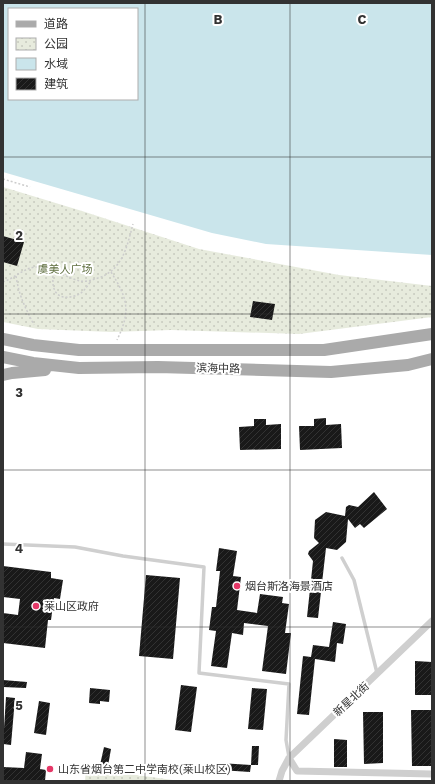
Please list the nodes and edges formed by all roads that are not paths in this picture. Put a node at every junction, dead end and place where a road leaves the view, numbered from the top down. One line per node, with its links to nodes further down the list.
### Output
1 (432, 334): 2 (main road, 滨海中路)
2 (3, 339)
3 (3, 357): 5 (main road, 滨海中路)
4 (432, 359): 5 (main road, 滨海中路)
5 (79, 368): 6 (main road)
6 (3, 375)
7 (3, 544): 11 (lane)
8 (342, 558): 10 (lane)
9 (432, 621): 10 (street, 新星北街)
10 (377, 674): 11 (street, 新星北街)
11 (289, 758): 12 (street); 13 (street, 新星北街)
12 (432, 774)
13 (279, 781)

